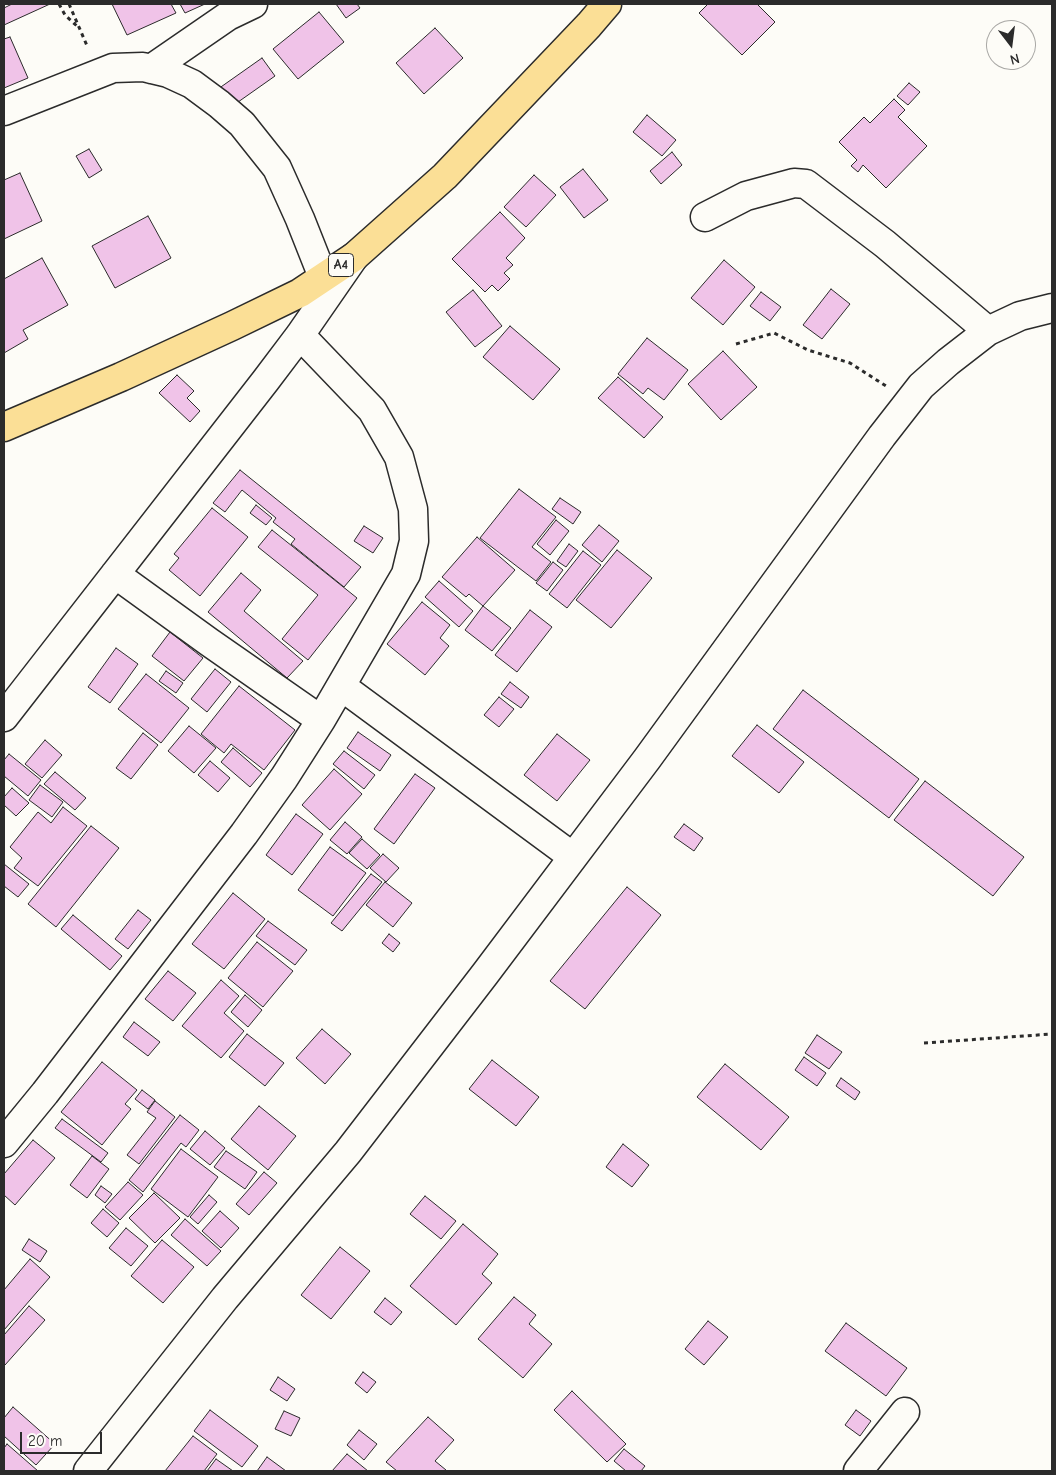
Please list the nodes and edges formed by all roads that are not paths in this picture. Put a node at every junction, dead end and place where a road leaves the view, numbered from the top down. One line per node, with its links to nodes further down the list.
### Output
1 (253, 4): 3 (street)
2 (607, 4): 6 (main road, A4)
3 (151, 69): 4 (street); 7 (street)
4 (4, 111)
5 (705, 217): 9 (street)
6 (354, 257): 7 (main road, A4); 10 (street)
7 (323, 277): 11 (main road, A4)
8 (1052, 308): 9 (street)
9 (988, 331): 16 (street)
10 (300, 335): 12 (street); 13 (street)
11 (4, 426)
12 (115, 574): 14 (street); 15 (street)
13 (341, 686): 15 (street); 16 (street)
14 (4, 718)
15 (321, 720): 17 (street)
16 (573, 857): 19 (street)
17 (4, 1143)
18 (905, 1412): 20 (street)
19 (88, 1471)
20 (858, 1471)

